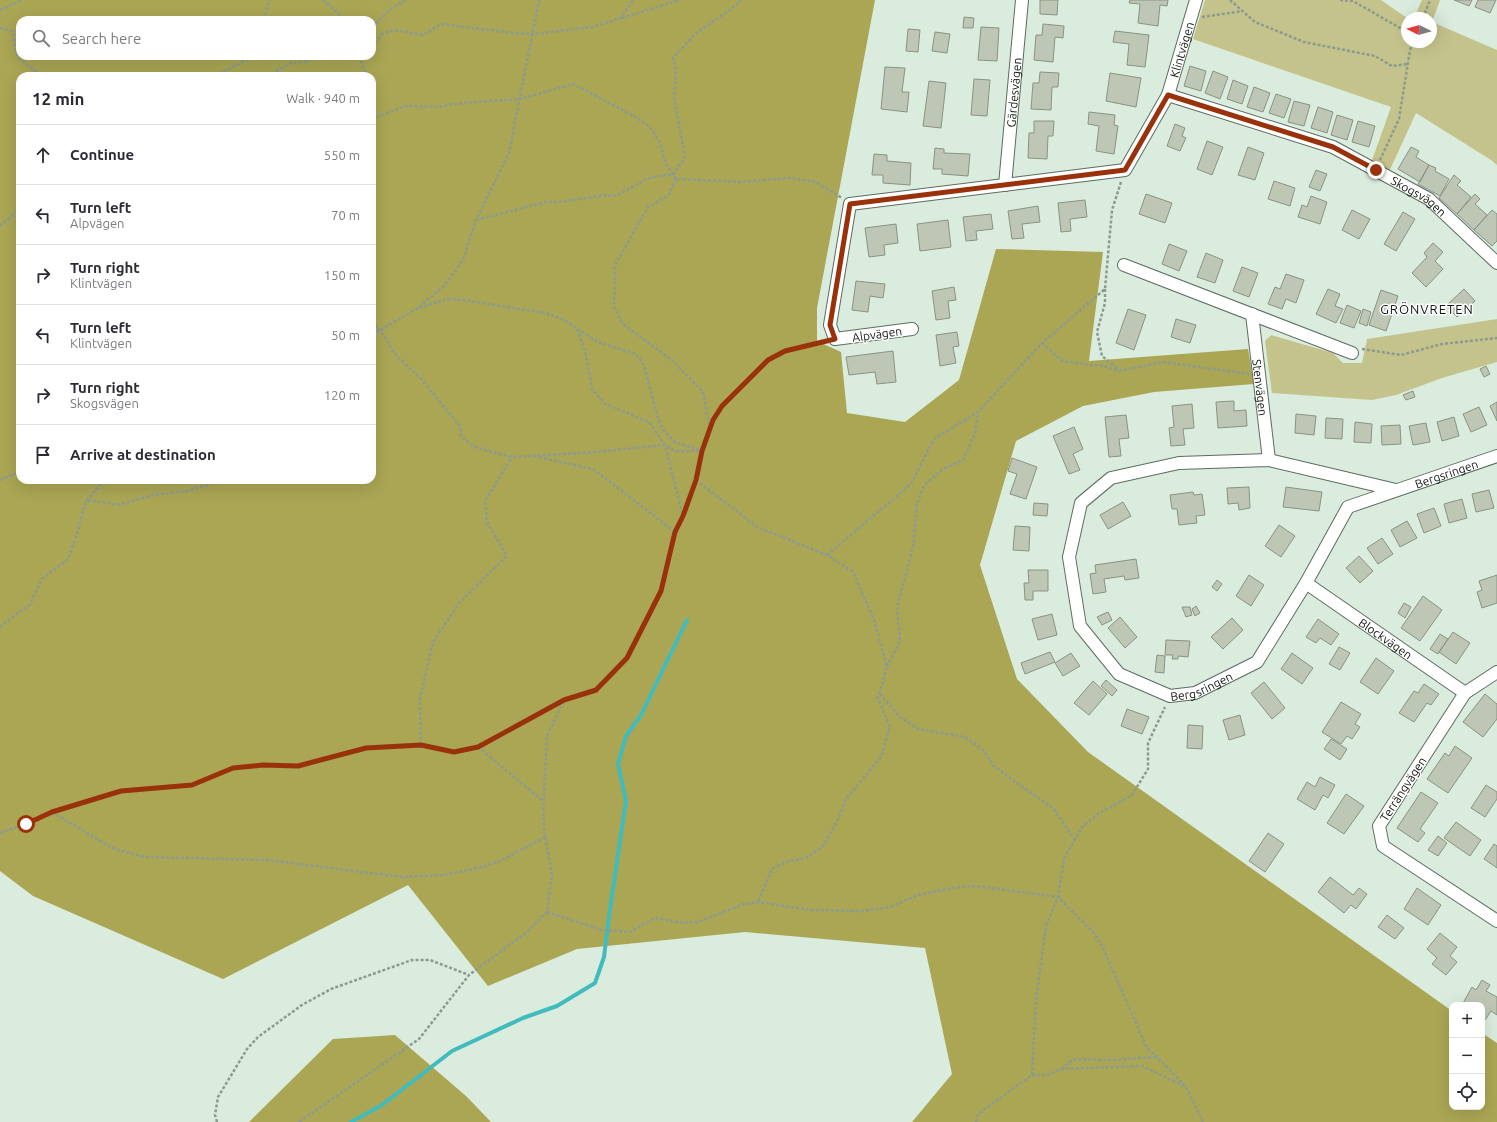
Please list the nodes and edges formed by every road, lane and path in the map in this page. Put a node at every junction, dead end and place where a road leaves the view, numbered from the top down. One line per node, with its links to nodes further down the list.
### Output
1 (22, 0): 14 (path)
2 (269, 0): 17 (path)
3 (323, 0): 18 (path)
4 (406, 0): 21 (path)
5 (539, 0): 24 (path)
6 (633, 0): 19 (path)
7 (680, 0): 19 (path)
8 (741, 0): 42 (path)
9 (1022, 0): 44 (street, Gärdesvägen)
10 (1196, 0): 20 (street, Klintvägen)
11 (1230, 0): 15 (path)
12 (1340, 0): 23 (path)
13 (1430, 0): 16 (path)
14 (0, 10)
15 (1243, 11): 20 (path); 32 (path)
16 (1425, 12)
17 (265, 16)
18 (341, 16)
19 (621, 18): 24 (path)
20 (1191, 18): 37 (street, Klintvägen)
21 (376, 23)
22 (0, 28): 27 (path)
23 (1401, 29)
24 (532, 34): 25 (path); 38 (path)
25 (376, 42)
26 (1411, 48): 32 (path)
27 (16, 49)
28 (21, 60): 33 (path)
29 (247, 60): 34 (path)
30 (309, 60): 35 (path)
31 (363, 60): 36 (path)
32 (1408, 64): 41 (path)
33 (37, 72)
34 (222, 72)
35 (274, 72)
36 (366, 72)
37 (1168, 95): 40 (street, Klintvägen); 41 (street, Skogsvägen)
38 (520, 99): 39 (path); 42 (path); 47 (path)
39 (376, 117)
40 (1125, 170): 44 (street); 51 (path)
41 (1376, 170): 49 (street, Skogsvägen)
42 (673, 175): 43 (path); 47 (path)
43 (676, 179): 45 (path); 66 (path)
44 (1005, 185): 45 (street)
45 (850, 204): 60 (street, Alpvägen)
46 (16, 212): 48 (path)
47 (476, 220): 52 (path)
48 (0, 226)
49 (1497, 263)
50 (1124, 266): 53 (street)
51 (1105, 289): 61 (path); 63 (path)
52 (418, 308): 55 (path); 57 (path)
53 (1252, 314): 62 (street); 64 (street, Stenvägen)
54 (376, 325): 57 (path)
55 (577, 329): 67 (path); 68 (path)
56 (912, 329): 60 (street, Alpvägen)
57 (381, 331): 58 (path); 69 (path)
58 (376, 333)
59 (1497, 338): 62 (path)
60 (835, 339): 66 (path)
61 (1042, 343): 63 (path); 65 (path)
62 (1352, 353)
63 (1120, 371): 64 (path)
64 (1259, 375): 72 (street, Stenvägen)
65 (978, 412): 82 (path); 85 (path)
66 (710, 430): 68 (path)
67 (665, 445): 68 (path); 70 (path); 80 (path)
68 (702, 451): 75 (path)
69 (512, 456): 70 (path); 91 (path)
70 (533, 456): 81 (path)
71 (1497, 456): 78 (street, Bergsringen)
72 (1269, 460): 78 (street, Bergsringen); 89 (street, Bergsringen)
73 (16, 474): 74 (path)
74 (0, 480)
75 (696, 480): 80 (path); 82 (path)
76 (102, 484): 79 (path)
77 (211, 484): 79 (path)
78 (1396, 490): 83 (street, Bergsringen)
79 (86, 501): 84 (path)
80 (683, 516): 81 (path)
81 (675, 532): 90 (path)
82 (827, 555): 85 (path)
83 (1306, 583): 87 (street, Blockvägen); 89 (street, Bergsringen)
84 (0, 627)
85 (887, 667): 88 (path)
86 (1497, 672): 87 (street, Terrängvägen)
87 (1465, 693): 101 (street, Terrängvägen)
88 (880, 694): 97 (path); 99 (path)
89 (1170, 696): 97 (path)
90 (564, 700): 92 (path); 93 (path)
91 (421, 745): 92 (path); 94 (path)
92 (478, 747): 93 (path)
93 (544, 802): 96 (path)
94 (52, 812): 95 (path); 96 (path)
95 (0, 833)
96 (545, 837): 100 (path)
97 (1075, 840): 98 (path)
98 (1058, 897): 99 (path); 103 (path); 105 (path)
99 (758, 902): 100 (path)
100 (546, 912): 102 (path)
101 (1497, 921)
102 (469, 975): 107 (path); 108 (path)
103 (1158, 1057): 104 (path); 106 (path)
104 (1061, 1069): 105 (path); 106 (path)
105 (1032, 1076): 109 (path)
106 (1186, 1087): 110 (path)
107 (217, 1122)
108 (299, 1122)
109 (976, 1122)
110 (1203, 1122)

